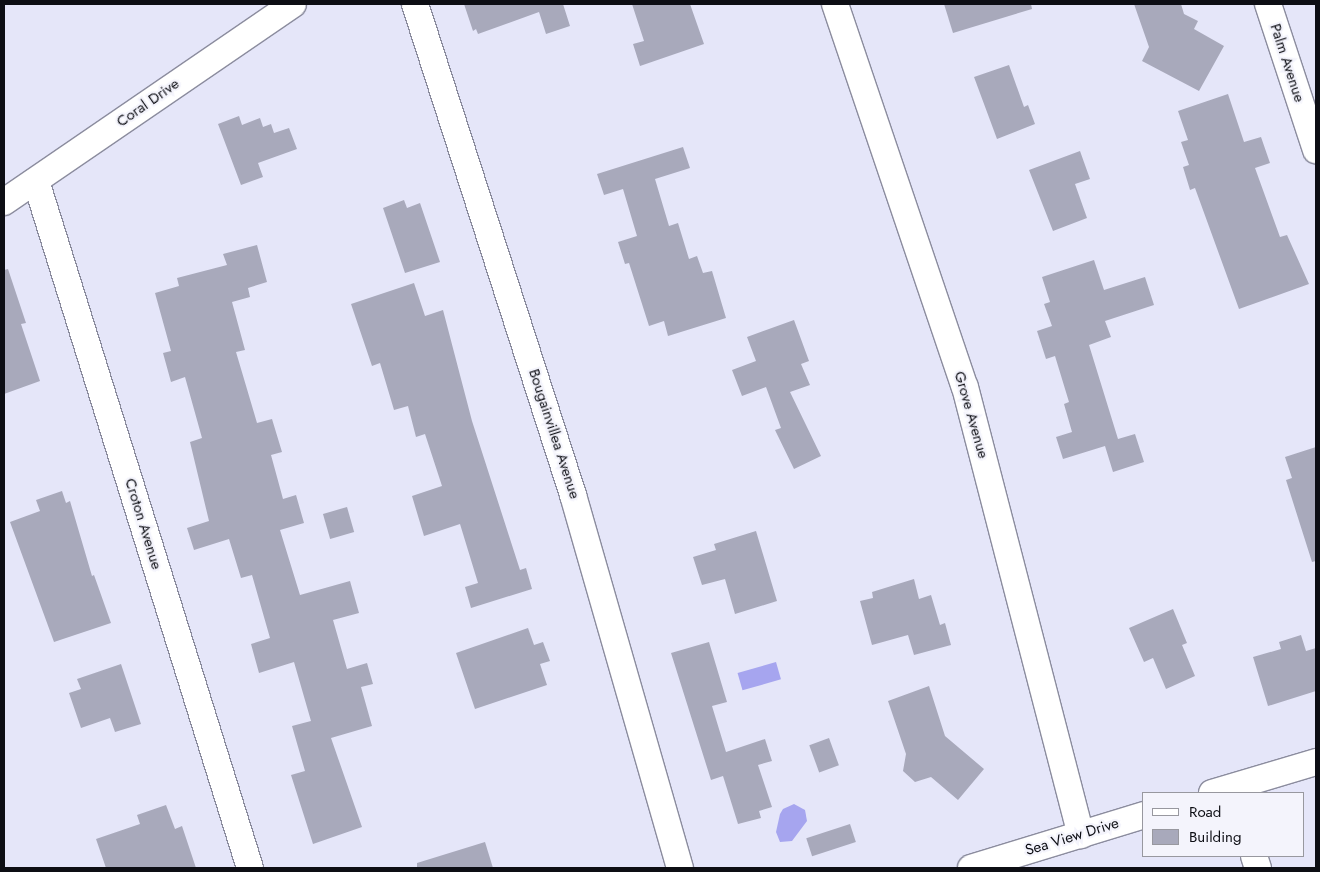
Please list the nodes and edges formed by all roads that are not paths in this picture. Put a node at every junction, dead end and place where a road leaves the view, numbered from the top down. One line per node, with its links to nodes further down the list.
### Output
1 (293, 4): 6 (street, Coral Drive)
2 (415, 4): 13 (street, Bougainvillea Avenue)
3 (835, 4): 11 (street, Grove Avenue)
4 (1268, 4): 5 (street, Palm Avenue)
5 (1316, 150)
6 (36, 181): 7 (street, Coral Drive); 12 (street, Croton Avenue)
7 (4, 202)
8 (1316, 762): 9 (street)
9 (1225, 791)
10 (1142, 816): 11 (street, Sea View Drive)
11 (1081, 835): 14 (street, Sea View Drive)
12 (250, 868)
13 (680, 868)
14 (971, 868)

